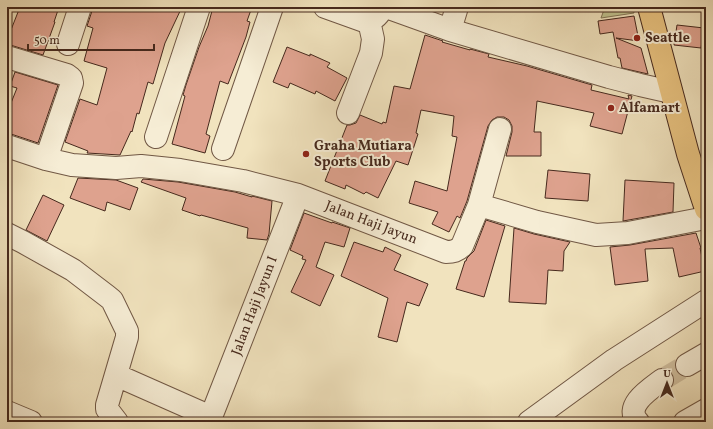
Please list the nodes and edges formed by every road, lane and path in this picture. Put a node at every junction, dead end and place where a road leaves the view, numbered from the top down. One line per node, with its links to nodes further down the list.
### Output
1 (80, 7): 10 (street)
2 (199, 7): 15 (street)
3 (272, 7): 17 (street)
4 (324, 7): 8 (street)
5 (386, 7): 9 (street)
6 (457, 7): 9 (street)
7 (649, 7): 12 (main road)
8 (376, 14): 13 (street)
9 (450, 30): 12 (street)
10 (68, 44)
11 (7, 56): 18 (street)
12 (671, 92): 21 (main road)
13 (348, 113)
14 (500, 129): 20 (street, Jalan Haji Jayun)
15 (156, 137)
16 (7, 146): 18 (street, Jalan Haji Jayun)
17 (223, 149)
18 (46, 159): 19 (street, Jalan Haji Jayun)
19 (298, 194): 20 (street, Jalan Haji Jayun); 31 (street, Jalan Haji Jayun I)
20 (478, 205): 22 (street)
21 (706, 209)
22 (706, 218)
23 (7, 234): 27 (street)
24 (706, 301): 34 (street)
25 (706, 354): 26 (street)
26 (687, 365)
27 (116, 375): 31 (street); 33 (street)
28 (662, 380): 35 (street)
29 (706, 410): 36 (street)
30 (7, 412): 32 (street)
31 (210, 420)
32 (31, 422)
33 (117, 422)
34 (529, 422)
35 (638, 422)
36 (685, 422)

